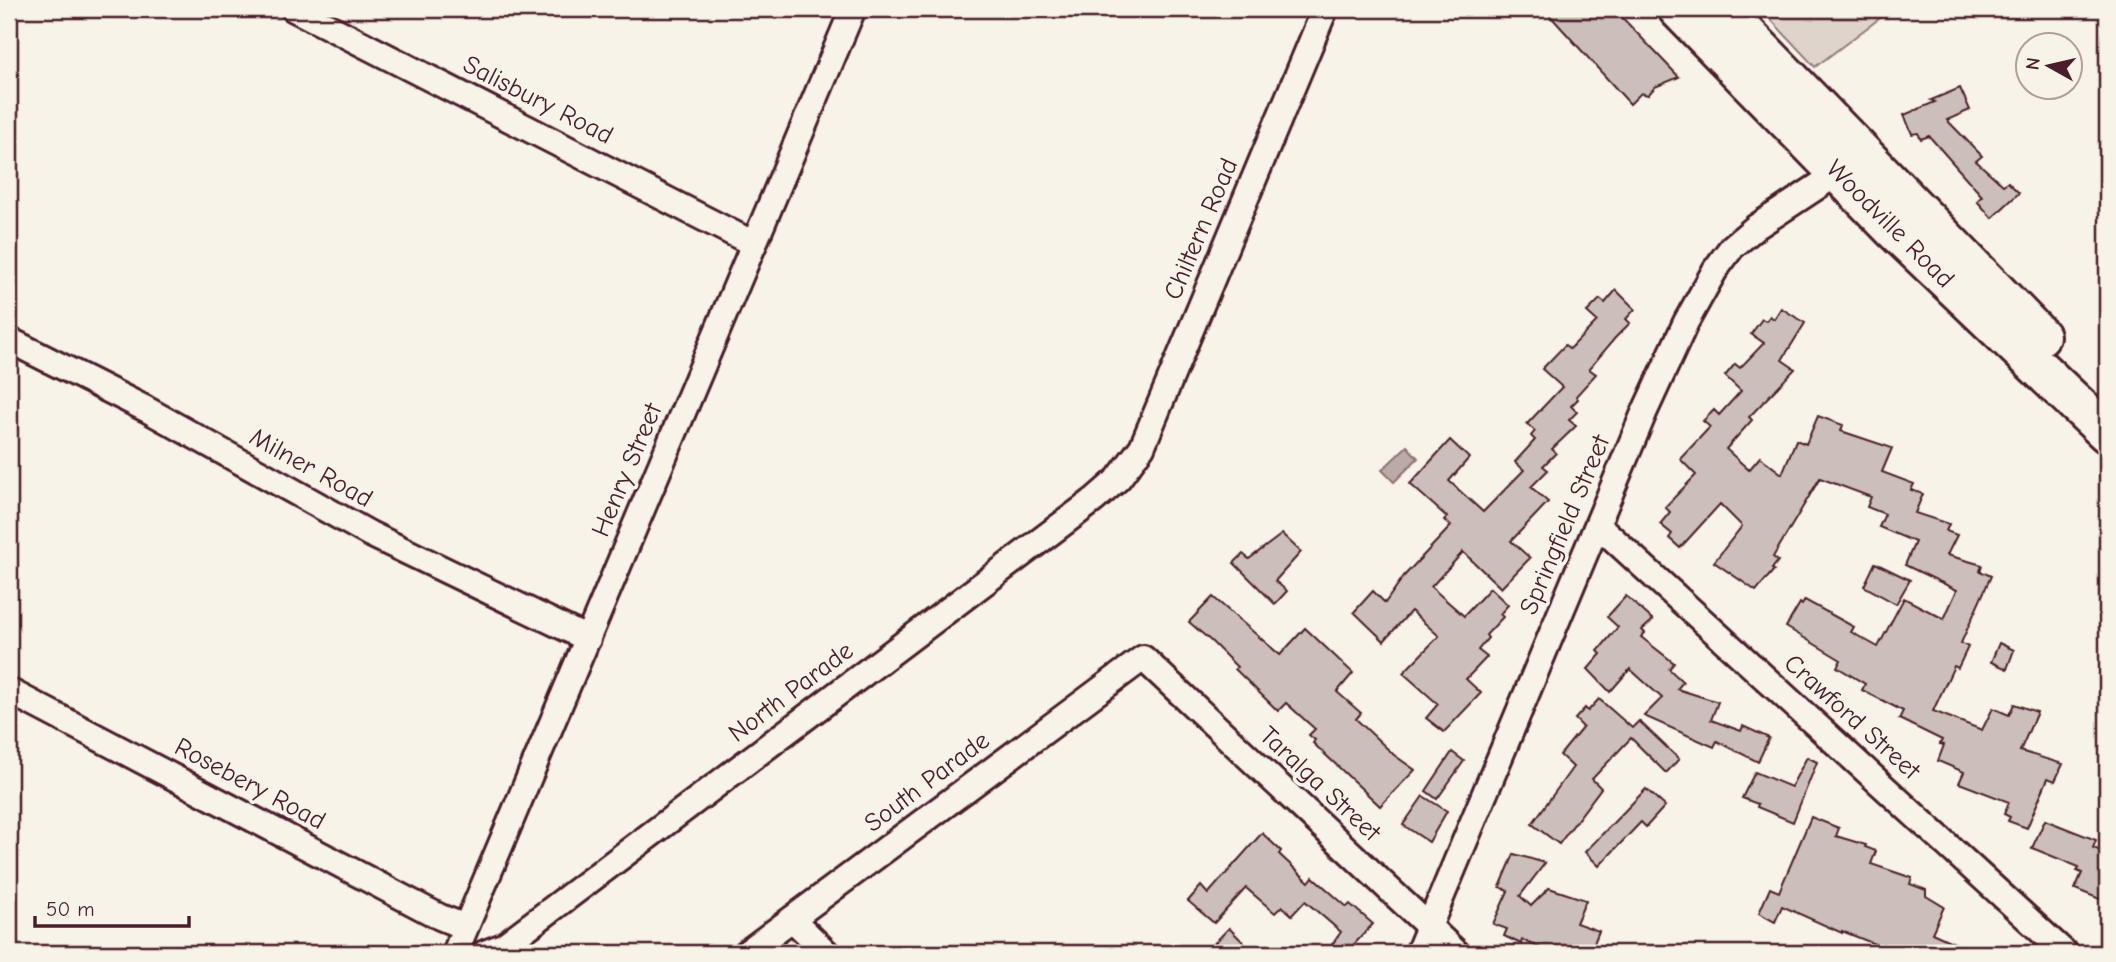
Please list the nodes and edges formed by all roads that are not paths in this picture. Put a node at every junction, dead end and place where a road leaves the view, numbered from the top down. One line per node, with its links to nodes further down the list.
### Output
1 (294, 9): 8 (street, Salisbury Road)
2 (853, 9): 8 (street, Henry Street)
3 (1325, 9): 12 (street, Chiltern Road)
4 (1678, 9): 6 (main road, Woodville Road)
5 (1722, 9): 6 (main road, Woodville Road)
6 (1757, 69): 7 (main road, Woodville Road)
7 (1830, 150): 10 (main road, Woodville Road); 11 (main road, Woodville Road); 13 (street, Springfield Street)
8 (754, 244): 14 (street, Henry Street)
9 (9, 340): 14 (street, Milner Road)
10 (2107, 397)
11 (2107, 433)
12 (1126, 469): 19 (street, North Parade)
13 (1598, 525): 18 (street, Springfield Street); 24 (street, Crawford Street)
14 (588, 639): 19 (street, Henry Street)
15 (1143, 658): 17 (street, South Parade); 18 (street, Taralga Street)
16 (9, 691): 19 (street, Rosebery Road)
17 (793, 920): 20 (street, South Parade); 21 (street)
18 (1430, 928): 22 (street, Springfield Street); 23 (street, Taralga Street)
19 (469, 947)
20 (746, 953)
21 (827, 953)
22 (1418, 953)
23 (1457, 953)
24 (2065, 953)

